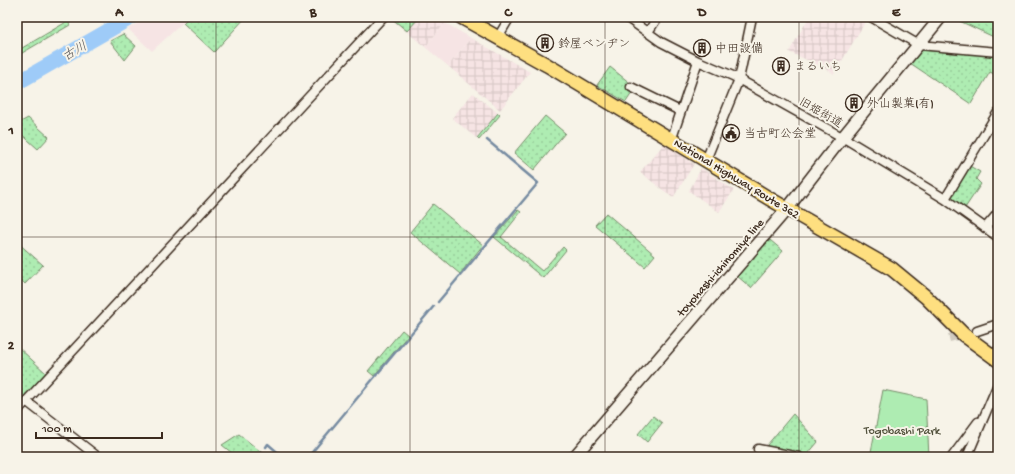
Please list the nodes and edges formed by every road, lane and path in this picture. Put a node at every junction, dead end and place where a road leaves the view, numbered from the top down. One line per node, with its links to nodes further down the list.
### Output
1 (383, 17): 30 (street)
2 (461, 17): 10 (highway, National Highway Route 362)
3 (626, 17): 9 (street, 旧姫街道)
4 (658, 17): 9 (street)
5 (752, 17): 14 (street)
6 (872, 17): 11 (street)
7 (941, 17): 11 (main road, toyohashi-ichinomiya line)
8 (506, 19): 10 (street)
9 (648, 32): 13 (street, 旧姫街道)
10 (498, 37): 18 (highway, National Highway Route 362)
11 (919, 45): 12 (street); 19 (main road, toyohashi-ichinomiya line)
12 (998, 52)
13 (698, 61): 14 (street, 旧姫街道); 16 (street)
14 (738, 79): 19 (street, 旧姫街道); 20 (street)
15 (631, 86): 16 (street)
16 (680, 112): 18 (street)
17 (998, 112): 21 (street)
18 (672, 138): 20 (highway, National Highway Route 362)
19 (842, 138): 21 (street, 旧姫街道); 22 (main road, toyohashi-ichinomiya line)
20 (706, 160): 22 (highway, National Highway Route 362)
21 (945, 199): 24 (street, 旧姫街道)
22 (788, 209): 28 (highway, National Highway Route 362); 35 (main road, toyohashi-ichinomiya line)
23 (998, 213): 24 (street)
24 (986, 228): 25 (street, 旧姫街道)
25 (998, 237)
26 (998, 324): 27 (street)
27 (976, 331)
28 (998, 360)
29 (998, 384): 31 (street)
30 (26, 401): 32 (street); 34 (street)
31 (986, 410): 37 (street); 38 (street)
32 (17, 411)
33 (758, 448): 36 (street)
34 (98, 457)
35 (574, 457)
36 (799, 457)
37 (952, 457)
38 (967, 457)

